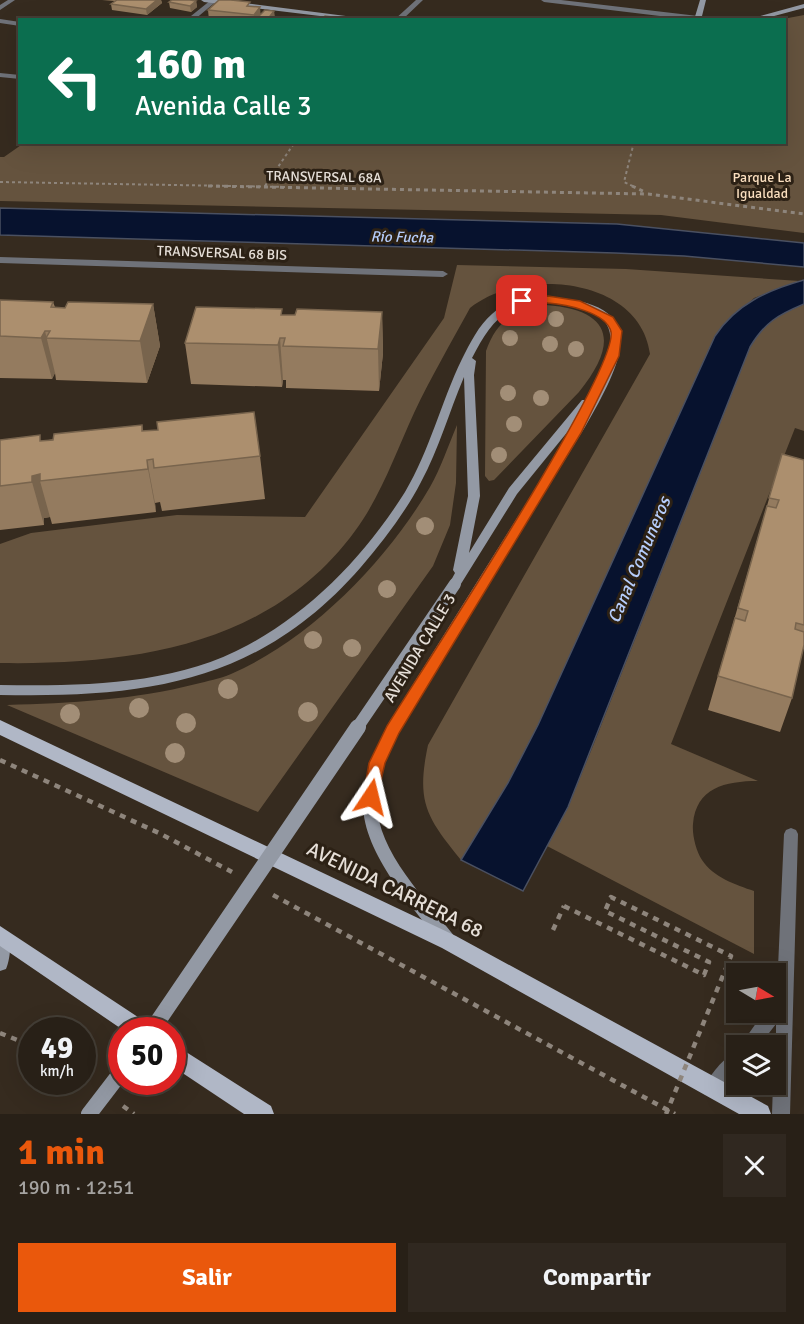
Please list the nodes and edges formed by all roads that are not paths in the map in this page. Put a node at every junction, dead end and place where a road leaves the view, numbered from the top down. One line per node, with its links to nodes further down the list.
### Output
1 (12, 0): 8 (street)
2 (204, 0): 6 (main road)
3 (420, 0): 11 (street)
4 (544, 0): 12 (street)
5 (703, 0): 13 (main road)
6 (214, 1): 9 (street); 10 (main road)
7 (804, 6): 14 (main road)
8 (0, 8)
9 (192, 18)
10 (357, 18)
11 (399, 18)
12 (689, 18)
13 (697, 18)
14 (757, 18)
15 (0, 21): 16 (street)
16 (18, 24)
17 (0, 75): 18 (street)
18 (18, 77)
19 (0, 260): 20 (street, TRANSVERSAL 68 BIS)
20 (443, 274)
21 (474, 348): 22 (main road, AVENIDA CALLE 3); 23 (main road, AVENIDA CALLE 3); 24 (main road, AVENIDA CALLE 3)
22 (603, 379): 23 (main road, AVENIDA CALLE 3); 28 (main road, AVENIDA CALLE 3)
23 (455, 584): 32 (main road, AVENIDA CALLE 3, bridge)
24 (0, 690)
25 (0, 727): 28 (main road, AVENIDA CARRERA 68)
26 (791, 834): 29 (street)
27 (1, 936): 30 (main road); 31 (main road)
28 (449, 942): 38 (main road, AVENIDA CARRERA 68)
29 (782, 963)
30 (0, 964)
31 (121, 1017)
32 (161, 1017)
33 (767, 1023): 35 (street)
34 (779, 1023): 43 (street)
35 (757, 1035)
36 (186, 1062): 41 (main road)
37 (726, 1072): 38 (street)
38 (713, 1088): 42 (main road, AVENIDA CARRERA 68)
39 (108, 1089): 40 (main road, bridge)
40 (89, 1114)
41 (263, 1114)
42 (760, 1114)
43 (781, 1114)

